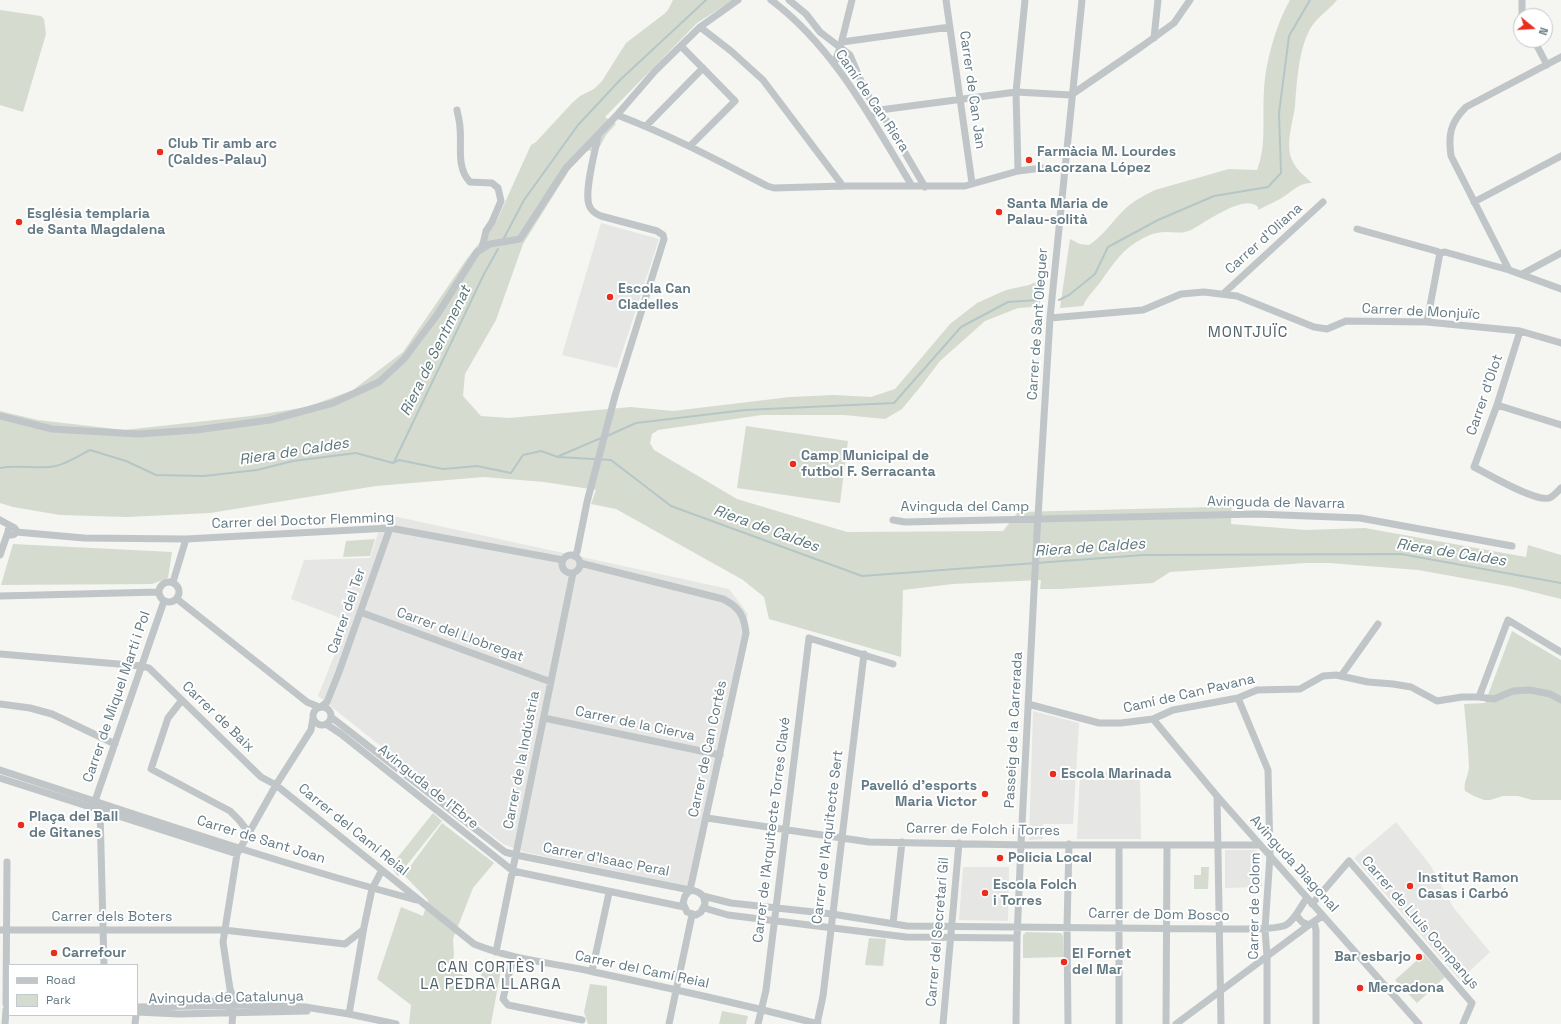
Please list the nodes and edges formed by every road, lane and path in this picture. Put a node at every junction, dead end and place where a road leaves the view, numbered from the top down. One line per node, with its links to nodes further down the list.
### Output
1 (738, 0): 10 (street)
2 (771, 0): 17 (street, Camí de Can Riera)
3 (789, 0): 13 (street, Camí de Can Riera)
4 (852, 0): 13 (street)
5 (946, 0): 11 (street, Carrer de Can Jan)
6 (1025, 0): 20 (street)
7 (1082, 0): 21 (street, Carrer de Sant Oleguer)
8 (1158, 0): 12 (street)
9 (1190, 0): 12 (street)
10 (700, 27): 14 (street); 34 (street)
11 (950, 27): 13 (street); 22 (street, Carrer de Can Jan)
12 (1154, 38): 21 (street)
13 (841, 45): 17 (street); 24 (street, Camí de Can Riera)
14 (681, 46): 19 (street); 25 (street)
15 (1538, 48): 18 (street)
16 (1561, 57): 18 (street)
17 (834, 64): 26 (street, Camí de Can Riera)
18 (1547, 65): 38 (street)
19 (703, 68): 27 (street); 29 (street)
20 (1016, 92): 21 (street); 22 (street); 32 (street)
21 (1072, 95): 31 (street, Carrer de Sant Oleguer)
22 (960, 100): 24 (street); 33 (street, Carrer de Can Jan)
23 (457, 110): 40 (street)
24 (880, 110): 26 (street); 36 (street, Camí de Can Riera)
25 (617, 115): 27 (street); 28 (street)
26 (870, 117): 35 (street, Camí de Can Riera)
27 (646, 126): 29 (street)
28 (598, 135): 40 (street); 64 (street)
29 (690, 146): 34 (street)
30 (1561, 156): 38 (street)
31 (1064, 170): 32 (street); 47 (street, Carrer de Sant Oleguer)
32 (1018, 171): 33 (street)
33 (972, 183): 36 (street)
34 (843, 186): 35 (street)
35 (912, 186): 36 (street)
36 (925, 187)
37 (1323, 202): 46 (street, Carrer d'Oliana)
38 (1474, 202): 43 (street)
39 (1357, 229): 41 (street)
40 (482, 248): 52 (street)
41 (1440, 253): 43 (street); 48 (street)
42 (1561, 253): 44 (street)
43 (1510, 270): 44 (street)
44 (1522, 274): 45 (street)
45 (1561, 289)
46 (1223, 294): 47 (street, Carrer de Monjuïc); 48 (street, Carrer de Monjuïc)
47 (1050, 318): 55 (street, Carrer de Sant Oleguer)
48 (1427, 322): 49 (street, Carrer de Monjuïc)
49 (1520, 331): 50 (street, Carrer de Monjuïc); 51 (street, Carrer d'Olot)
50 (1561, 343)
51 (1496, 405): 53 (street); 54 (street, Carrer d'Olot)
52 (0, 416)
53 (1561, 425)
54 (1561, 488)
55 (1038, 519): 57 (street, Avinguda del Camp); 60 (street, Carrer de Sant Oleguer); 62 (street, Avinguda de Navarra)
56 (0, 520): 59 (street)
57 (893, 520)
58 (390, 528): 61 (street, Carrer del Doctor Flemming); 65 (street, Carrer del Doctor Flemming); 73 (street, Carrer del Ter)
59 (12, 530): 61 (street, Carrer del Doctor Flemming); 63 (street)
60 (1037, 533): 88 (street, Passeig de la Carrerada)
61 (186, 539): 68 (street)
62 (1512, 546)
63 (0, 555)
64 (574, 556): 65 (street); 66 (street)
65 (563, 560): 67 (street)
66 (580, 563): 67 (street); 97 (street, Carrer de Can Cortés)
67 (573, 573): 81 (street, Carrer de la Indústria)
68 (173, 582): 69 (street); 71 (street)
69 (159, 592): 70 (street); 72 (street)
70 (0, 596)
71 (177, 599): 72 (street); 86 (street, Avinguda de l'Ebre)
72 (164, 601): 79 (street, Carrer de Miquel Martí i Pol)
73 (360, 612): 81 (street, Carrer del Llobregat); 89 (street, Carrer del Ter)
74 (1378, 624): 80 (street)
75 (1561, 652): 82 (street)
76 (0, 654): 79 (street)
77 (864, 654): 78 (street); 105 (street, Carrer de l'Arquitecte Torres Clavé); 107 (street, Carrer de l'Arquitecte Sert)
78 (892, 664)
79 (142, 666): 84 (street, Carrer de Baix); 96 (street, Carrer de Miquel Martí i Pol)
80 (1341, 676): 82 (street, Camí de Can Pavana); 83 (street, Camí de Can Pavana)
81 (551, 682): 92 (street, Carrer de la Indústria)
82 (1479, 697): 85 (street, Camí de Can Pavana)
83 (1238, 698): 93 (street, Camí de Can Pavana); 118 (street, Carrer de Colom)
84 (182, 700): 100 (street, Carrer de Baix); 106 (street)
85 (1561, 700)
86 (307, 702): 89 (street, Avinguda de l'Ebre); 90 (street, Avinguda de l'Ebre)
87 (0, 704): 96 (street)
88 (1028, 704): 93 (street, Camí de Can Pavana); 110 (street, Passeig de la Carrerada)
89 (324, 706): 90 (street); 91 (street)
90 (313, 715): 94 (street, Avinguda de l'Ebre); 95 (street)
91 (331, 716): 94 (street); 117 (street, Avinguda de l'Ebre)
92 (544, 718): 97 (street, Carrer de la Cierva); 117 (street, Carrer de la Indústria)
93 (1153, 719): 101 (street, Avinguda Diagonal)
94 (323, 724): 95 (street); 121 (street, Avinguda de l'Ebre)
95 (312, 730): 100 (street)
96 (115, 744): 102 (street, Carrer de Miquel Martí i Pol)
97 (720, 755): 104 (street, Carrer de Can Cortés)
98 (0, 770): 102 (street, Carrer de Sant Joan)
99 (0, 778): 103 (street, Carrer de Sant Joan)
100 (276, 785): 106 (street); 120 (street, Carrer del Camí Reial)
101 (1217, 796): 114 (street, Avinguda Diagonal); 115 (street)
102 (95, 801): 103 (street); 116 (street, Carrer de Sant Joan)
103 (100, 810): 116 (street, Carrer de Sant Joan); 147 (street)
104 (707, 818): 105 (street, Carrer de Folch i Torres); 123 (street, Carrer de Can Cortés)
105 (785, 829): 107 (street, Carrer de Folch i Torres); 130 (street, Carrer de l'Arquitecte Torres Clavé)
106 (249, 833): 116 (street)
107 (841, 837): 108 (street, Carrer de Folch i Torres); 131 (street, Carrer de l'Arquitecte Sert)
108 (902, 842): 109 (street, Carrer de Folch i Torres); 137 (street)
109 (959, 843): 110 (street, Carrer de Folch i Torres); 138 (street, Carrer del Secretari Gil)
110 (1021, 844): 111 (street, Carrer de Folch i Torres); 139 (street, Passeig de la Carrerada)
111 (1069, 844): 112 (street, Carrer de Folch i Torres); 141 (street)
112 (1119, 845): 113 (street, Carrer de Folch i Torres); 142 (street)
113 (1167, 845): 115 (street, Carrer de Folch i Torres); 143 (street)
114 (1260, 845): 115 (street, Carrer de Folch i Torres); 118 (street, Avinguda Diagonal)
115 (1219, 846): 144 (street)
116 (238, 851): 122 (street, Carrer de Sant Joan); 148 (street)
117 (516, 855): 121 (street, Carrer de la Indústria); 123 (street, Carrer d'Isaac Peral)
118 (1270, 855): 126 (street, Avinguda Diagonal); 145 (street, Carrer de Colom)
119 (7, 862): 146 (street)
120 (382, 870): 122 (street); 127 (street, Carrer del Camí Reial)
121 (513, 871): 124 (street); 152 (street, Carrer de la Indústria)
122 (372, 888): 127 (street, Carrer de Sant Joan); 149 (street)
123 (690, 890): 125 (street); 128 (street)
124 (609, 892): 128 (street); 156 (street)
125 (703, 896): 129 (street); 130 (street, Carrer de Dom Bosco)
126 (1310, 901): 133 (street); 134 (street, Avinguda Diagonal); 187 (street, Carrer de Lluís Companys)
127 (421, 902): 152 (street, Carrer del Camí Reial)
128 (684, 907): 132 (street)
129 (704, 908): 132 (street); 135 (street)
130 (776, 908): 131 (street, Carrer de Dom Bosco); 135 (street, Carrer de l'Arquitecte Torres Clavé)
131 (832, 914): 137 (street, Carrer de Dom Bosco); 140 (street, Carrer de l'Arquitecte Sert)
132 (692, 915): 157 (street)
133 (1296, 915): 136 (street); 145 (street, Carrer de Dom Bosco)
134 (1322, 916): 136 (street); 186 (street, Avinguda Diagonal)
135 (774, 920): 140 (street); 167 (street, Carrer de l'Arquitecte Torres Clavé)
136 (1312, 923): 153 (street); 185 (street)
137 (893, 924): 138 (street, Carrer de Dom Bosco)
138 (952, 925): 139 (street, Carrer de Dom Bosco); 150 (street, Carrer del Secretari Gil)
139 (1018, 926): 141 (street, Carrer de Dom Bosco); 151 (street, Passeig de la Carrerada)
140 (830, 927): 150 (street); 176 (street, Carrer de l'Arquitecte Sert)
141 (1067, 927): 142 (street, Carrer de Dom Bosco); 179 (street)
142 (1119, 927): 143 (street, Carrer de Dom Bosco); 180 (street)
143 (1166, 928): 144 (street, Carrer de Dom Bosco); 181 (street)
144 (1219, 929): 145 (street, Carrer de Dom Bosco); 158 (street)
145 (1265, 929): 153 (street, Carrer de Colom)
146 (4, 930): 147 (street, Carrer dels Boters); 162 (street)
147 (104, 930): 148 (street, Carrer dels Boters); 155 (street)
148 (224, 930): 149 (street, Carrer dels Boters); 159 (street)
149 (363, 930): 169 (street)
150 (951, 937): 151 (street); 177 (street, Carrer del Secretari Gil)
151 (1017, 938): 178 (street, Passeig de la Carrerada)
152 (496, 952): 154 (street, Carrer del Camí Reial)
153 (1267, 956): 158 (street); 184 (street, Carrer de Colom)
154 (513, 957): 156 (street, Carrer del Camí Reial); 170 (street)
155 (104, 964)
156 (592, 971): 157 (street, Carrer del Camí Reial)
157 (676, 990): 167 (street, Carrer del Camí Reial); 174 (street)
158 (1220, 991): 182 (street); 183 (street)
159 (229, 992): 160 (street); 161 (street); 165 (street)
160 (244, 1005): 165 (street, Avinguda de Catalunya); 166 (street, Avinguda de Catalunya)
161 (202, 1006): 164 (street, Avinguda de Catalunya); 165 (street, Avinguda de Catalunya)
162 (5, 1007): 171 (street)
163 (138, 1007): 164 (street, Avinguda de Catalunya)
164 (176, 1007): 165 (street)
165 (232, 1009): 166 (street, Avinguda de Catalunya); 168 (street, Avinguda de Catalunya); 172 (street)
166 (314, 1009): 169 (street, Avinguda de Catalunya)
167 (762, 1010): 175 (street, Carrer de l'Arquitecte Torres Clavé); 176 (street, Carrer del Camí Reial)
168 (138, 1012)
169 (349, 1014): 173 (street, Avinguda de Catalunya)
170 (582, 1020)
171 (5, 1024)
172 (232, 1024)
173 (396, 1024)
174 (669, 1024)
175 (758, 1024)
176 (818, 1024)
177 (943, 1024)
178 (1016, 1024)
179 (1068, 1024)
180 (1118, 1024)
181 (1166, 1024)
182 (1176, 1024)
183 (1221, 1024)
184 (1267, 1024)
185 (1316, 1024)
186 (1419, 1024)
187 (1463, 1024)

